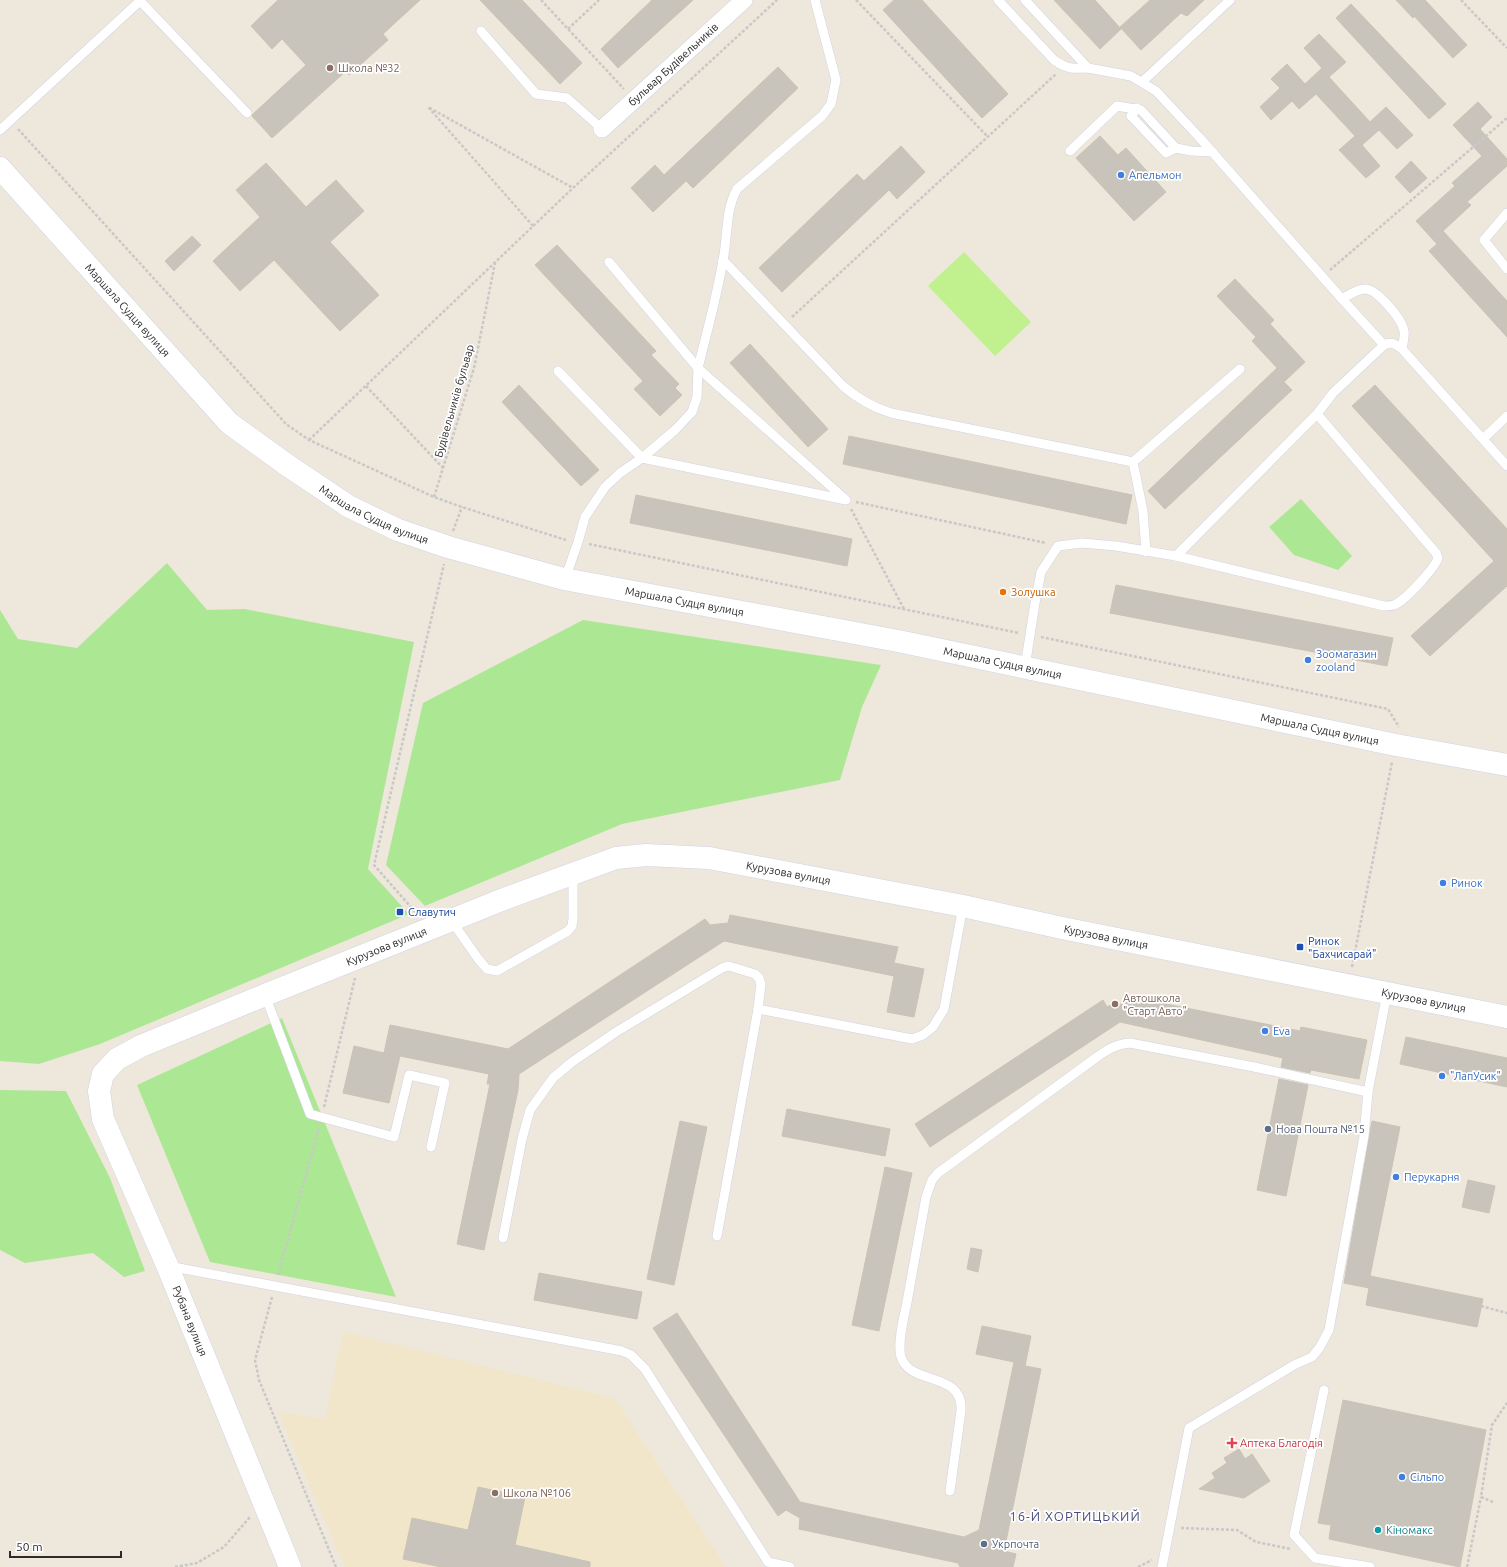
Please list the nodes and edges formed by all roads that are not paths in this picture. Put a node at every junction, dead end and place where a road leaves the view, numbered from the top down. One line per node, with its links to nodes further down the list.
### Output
1 (744, 0): 11 (street, бульвар Будівельників)
2 (815, 0): 17 (lane)
3 (998, 0): 8 (lane)
4 (1025, 0): 8 (lane)
5 (1230, 0): 9 (lane)
6 (140, 1): 10 (lane); 12 (lane)
7 (481, 31): 11 (lane)
8 (1088, 68): 9 (lane)
9 (1142, 82): 14 (lane)
10 (247, 113)
11 (602, 129)
12 (0, 130)
13 (1070, 151): 14 (lane)
14 (1213, 152): 20 (lane)
15 (0, 168): 34 (street, Маршала Судця вулиця)
16 (1507, 214): 19 (lane)
17 (723, 260): 23 (lane); 30 (lane)
18 (609, 262): 23 (lane)
19 (1507, 269)
20 (1342, 299): 21 (lane); 22 (lane)
21 (1384, 345): 22 (lane); 26 (lane)
22 (1402, 349): 28 (lane)
23 (698, 368): 29 (lane); 29 (lane)
24 (1240, 369): 30 (lane)
25 (558, 371): 29 (lane)
26 (1317, 414): 33 (lane); 33 (lane)
27 (1507, 416): 28 (lane)
28 (1483, 439): 31 (lane)
29 (642, 458): 34 (lane)
30 (1133, 462): 32 (lane)
31 (1507, 466)
32 (1146, 552): 33 (lane); 35 (lane)
33 (1176, 556)
34 (564, 579): 35 (street, Маршала Судця вулиця)
35 (1025, 668): 36 (street, Маршала Судця вулиця)
36 (1507, 765)
37 (573, 873): 38 (street, Курузова вулиця); 39 (street, Курузова вулиця); 39 (lane)
38 (963, 906): 40 (street, Курузова вулиця); 42 (lane)
39 (451, 920): 41 (street, Курузова вулиця)
40 (1387, 993): 43 (street, Курузова вулиця); 45 (lane)
41 (264, 995): 44 (street, Курузова вулиця); 46 (lane)
42 (758, 1009): 47 (lane); 48 (lane)
43 (1507, 1017)
44 (103, 1074): 49 (street, Рубана вулиця)
45 (1368, 1092): 51 (lane); 55 (lane)
46 (432, 1147)
47 (717, 1236)
48 (503, 1238)
49 (167, 1265): 52 (lane); 53 (street, Рубана вулиця)
50 (1324, 1390): 56 (lane)
51 (950, 1491)
52 (767, 1564): 54 (lane)
53 (290, 1567)
54 (790, 1567)
55 (1162, 1567)
56 (1370, 1567)

